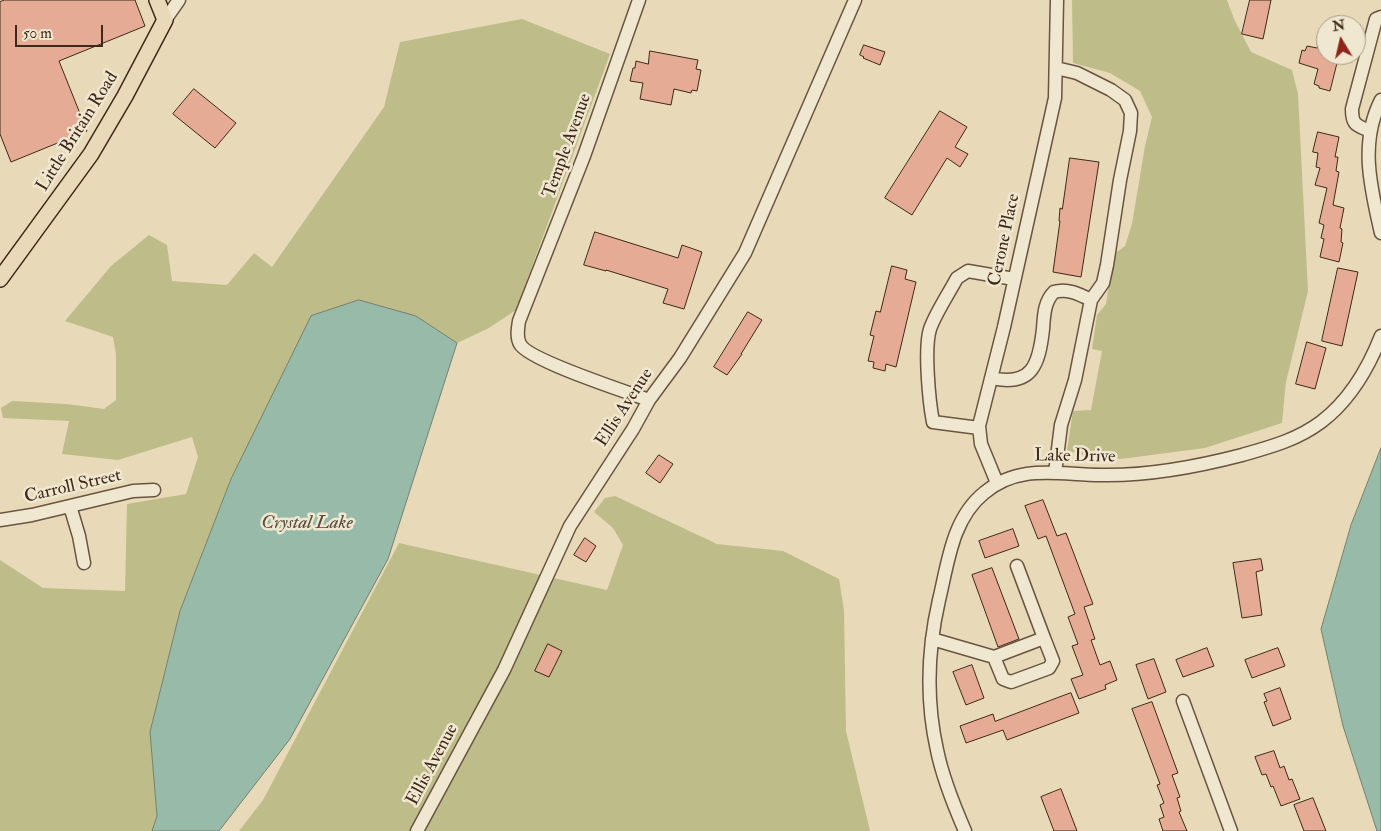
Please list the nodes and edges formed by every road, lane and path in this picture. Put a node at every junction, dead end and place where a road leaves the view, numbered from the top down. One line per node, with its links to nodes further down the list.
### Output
1 (157, 0): 7 (main road)
2 (179, 0): 7 (street, Little Britain Road)
3 (640, 0): 17 (street, Temple Avenue)
4 (855, 0): 17 (street, Ellis Avenue)
5 (1057, 0): 8 (street, Cerone Place)
6 (1381, 18): 10 (street)
7 (165, 20): 12 (main road, Little Britain Road)
8 (1056, 68): 13 (street, Cerone Place); 14 (street)
9 (1381, 100): 10 (street)
10 (1370, 131): 11 (street)
11 (1381, 234)
12 (0, 279)
13 (1014, 279): 16 (street, Cerone Place); 18 (street)
14 (1091, 300): 16 (street); 19 (street)
15 (1381, 336): 19 (street, Lake Drive)
16 (991, 378): 18 (street, Cerone Place)
17 (649, 400): 30 (street, Ellis Avenue)
18 (979, 428): 20 (street, Cerone Place)
19 (1055, 473): 20 (street, Lake Drive)
20 (997, 483): 26 (street, Lake Drive)
21 (154, 490): 22 (street, Carroll Street)
22 (70, 506): 23 (street, Carroll Street); 24 (street)
23 (0, 520)
24 (84, 563)
25 (1017, 566): 27 (street)
26 (932, 638): 28 (street); 31 (street, Lake Drive)
27 (1044, 638): 28 (street); 28 (street)
28 (994, 657)
29 (1183, 701): 32 (street)
30 (417, 831)
31 (965, 831)
32 (1231, 831)

